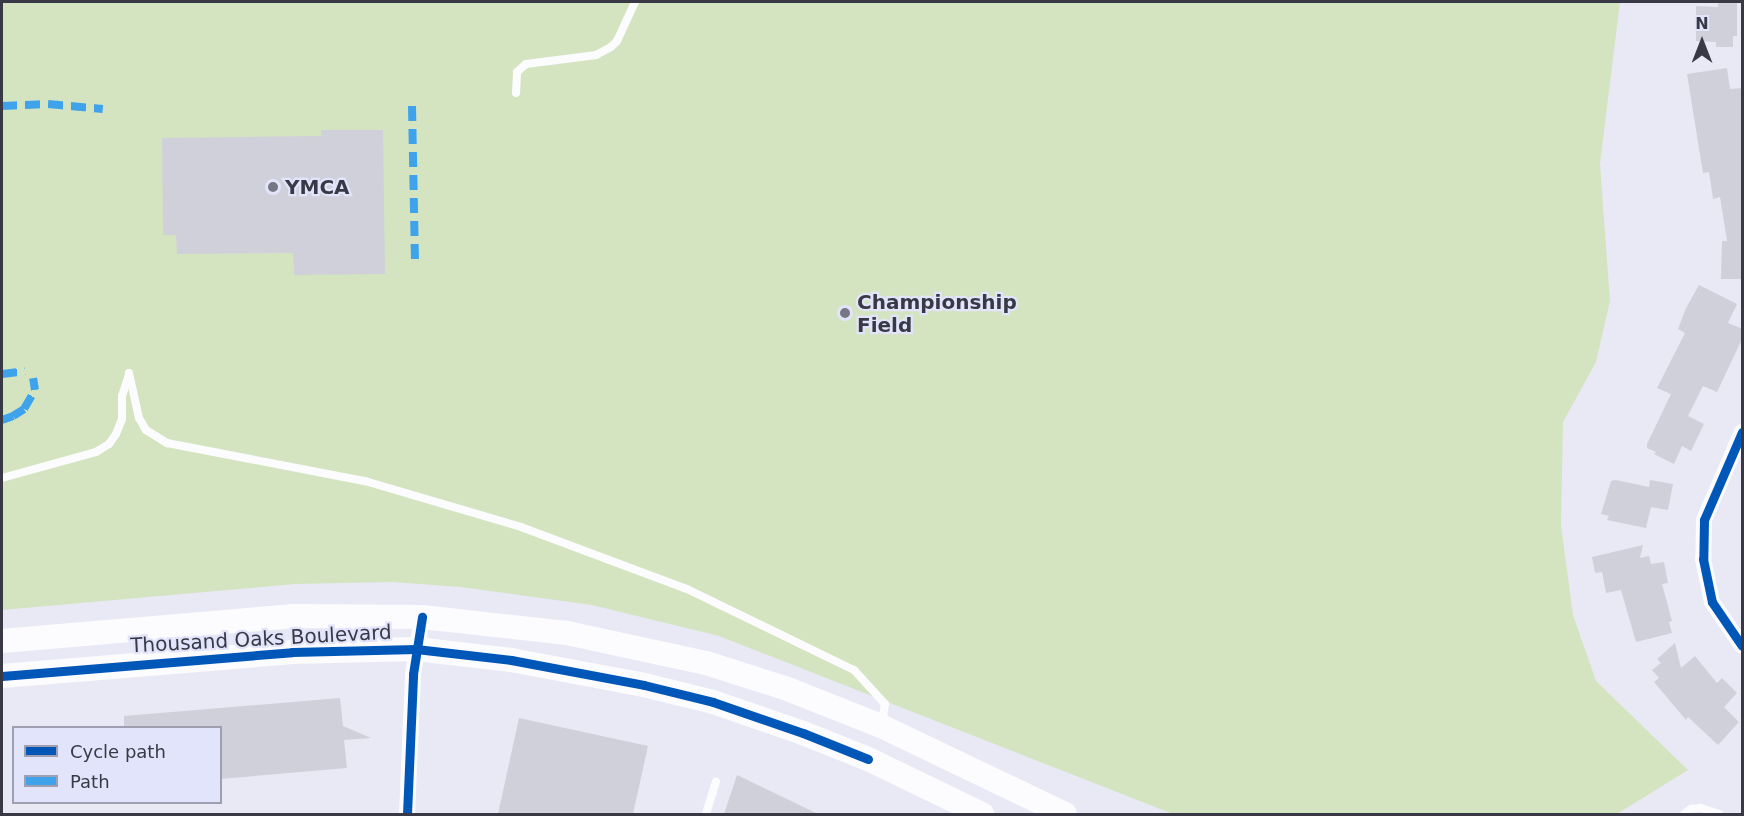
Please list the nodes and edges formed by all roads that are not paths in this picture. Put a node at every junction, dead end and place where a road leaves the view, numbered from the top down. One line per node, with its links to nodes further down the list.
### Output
1 (635, 2): 2 (lane)
2 (516, 93)
3 (1743, 432): 7 (street)
4 (2, 478): 10 (lane)
5 (422, 617): 6 (main road, Thousand Oaks Boulevard); 8 (street); 10 (main road, Thousand Oaks Boulevard)
6 (2, 641)
7 (1743, 646)
8 (416, 649): 9 (main road, Thousand Oaks Boulevard); 11 (main road, Thousand Oaks Boulevard); 13 (street)
9 (2, 676)
10 (881, 726): 11 (main road); 16 (main road, Thousand Oaks Boulevard)
11 (868, 759): 15 (main road, Thousand Oaks Boulevard)
12 (716, 782): 14 (lane)
13 (407, 814)
14 (706, 814)
15 (982, 814)
16 (1065, 814)
17 (1684, 814): 18 (lane)
18 (1719, 814)

